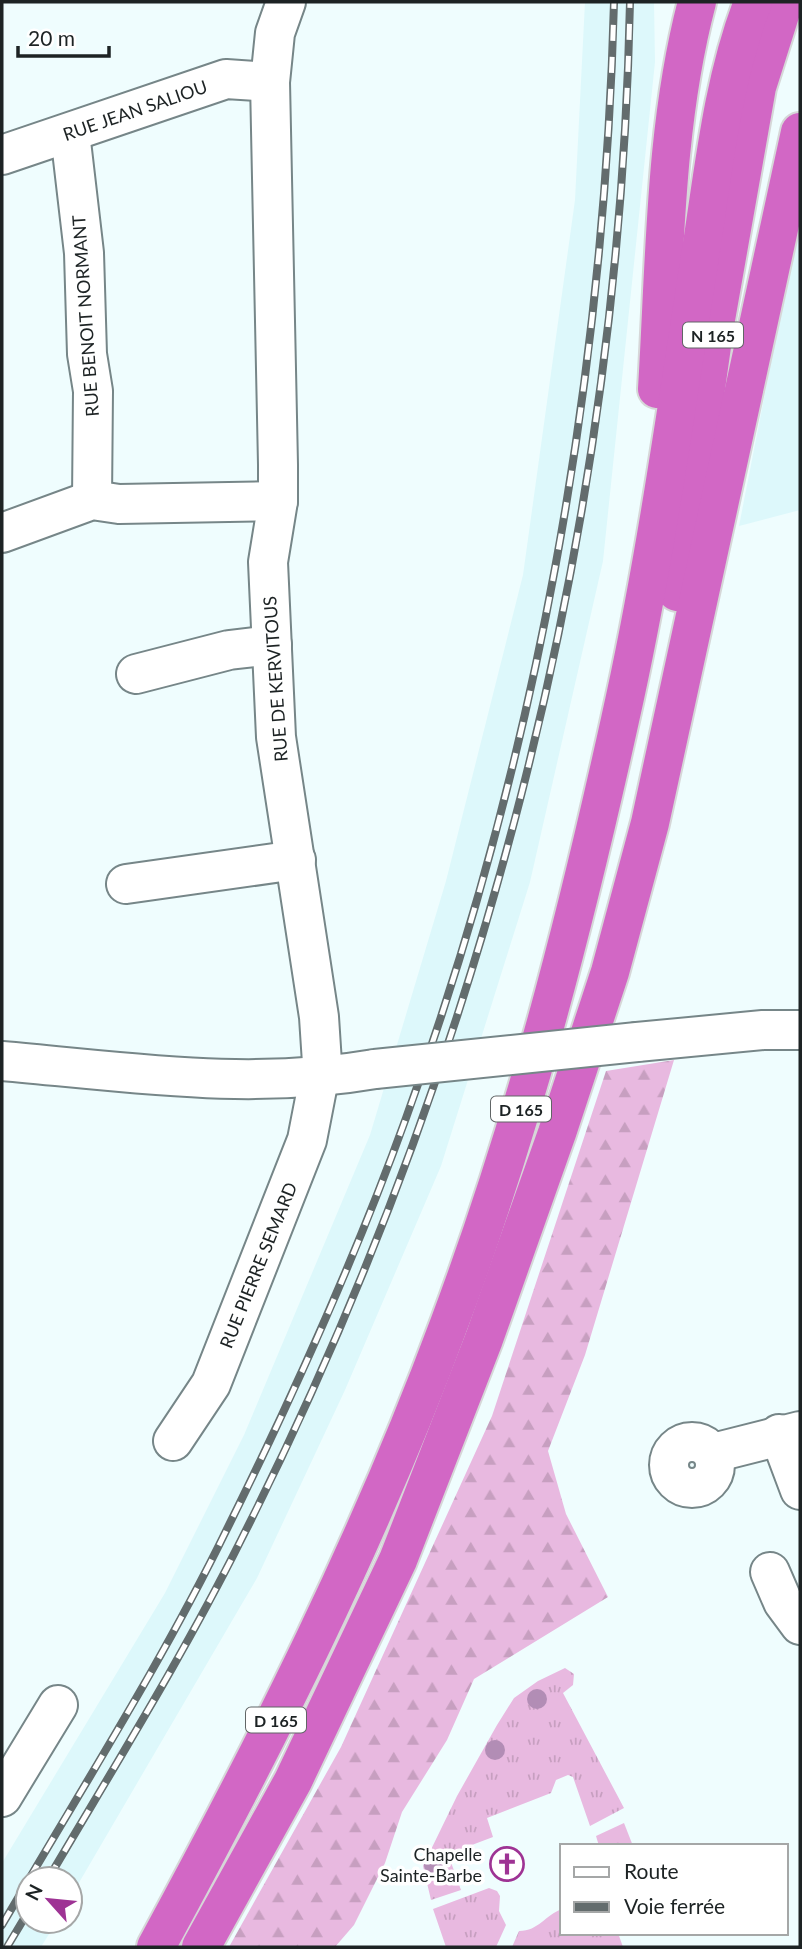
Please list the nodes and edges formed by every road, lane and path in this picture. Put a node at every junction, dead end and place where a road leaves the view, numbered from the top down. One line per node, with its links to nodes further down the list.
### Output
1 (286, 2): 5 (street, RUE DE KERVITOUS)
2 (698, 2): 12 (highway, N 165)
3 (753, 2): 12 (highway, N 165)
4 (784, 2): 15 (highway, N 165)
5 (270, 82): 7 (street, RUE JEAN SALIOU); 10 (street, RUE DE KERVITOUS)
6 (800, 132): 21 (highway)
7 (70, 133): 8 (street, RUE JEAN SALIOU); 9 (street, RUE BENOIT NORMANT)
8 (2, 155)
9 (92, 500): 10 (street); 11 (street)
10 (278, 501): 13 (street, RUE DE KERVITOUS)
11 (2, 533)
12 (646, 596): 15 (highway, N 165)
13 (272, 645): 14 (street); 16 (street, RUE DE KERVITOUS)
14 (136, 674)
15 (636, 720): 21 (highway, D 165); 31 (highway, D 165)
16 (296, 860): 17 (street); 20 (street, RUE DE KERVITOUS)
17 (126, 884)
18 (800, 1030): 20 (street, bridge)
19 (2, 1061): 20 (street)
20 (319, 1079): 23 (street, RUE PIERRE SEMARD)
21 (524, 1219): 32 (highway, D 165)
22 (790, 1432): 24 (street); 25 (street)
23 (173, 1441)
24 (713, 1453)
25 (800, 1490)
26 (770, 1572): 27 (street)
27 (800, 1625)
28 (58, 1704): 29 (street)
29 (14, 1744): 30 (street)
30 (2, 1797)
31 (156, 1947)
32 (201, 1947)

